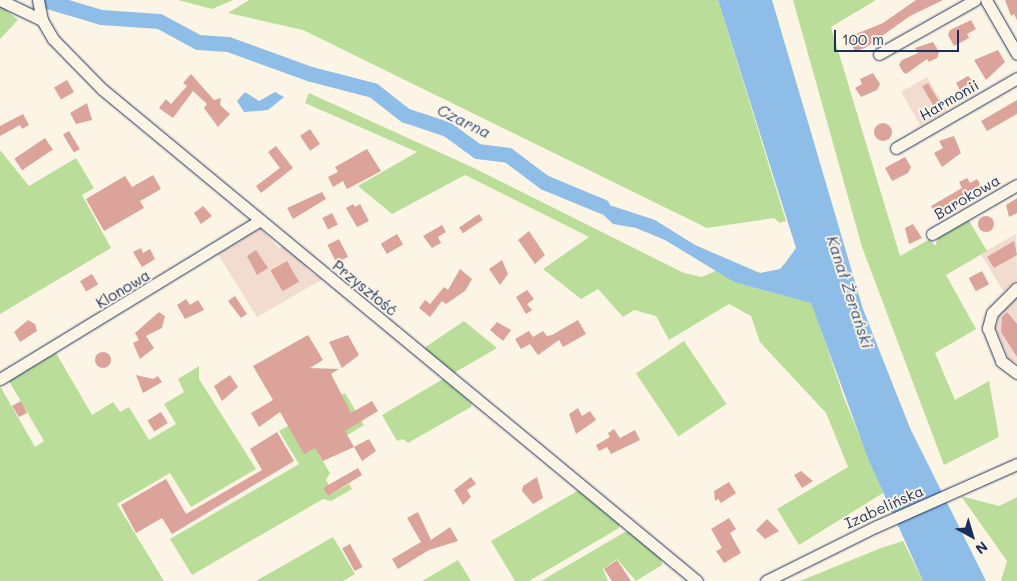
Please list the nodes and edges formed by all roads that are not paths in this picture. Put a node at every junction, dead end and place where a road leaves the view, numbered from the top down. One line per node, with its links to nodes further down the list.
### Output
1 (0, 0): 4 (street)
2 (975, 0): 5 (street)
3 (986, 0): 6 (street)
4 (40, 10): 10 (street, Przyszłość)
5 (880, 54)
6 (1017, 54)
7 (1017, 78): 8 (street, Harmonii)
8 (896, 148)
9 (1017, 185): 11 (street, Barokowa)
10 (260, 220): 14 (street, Klonowa); 16 (street, Przyszłość)
11 (932, 234)
12 (1017, 288): 13 (street)
13 (1017, 372)
14 (0, 380)
15 (1017, 464): 17 (street, Izabelińska)
16 (697, 581)
17 (766, 581)

